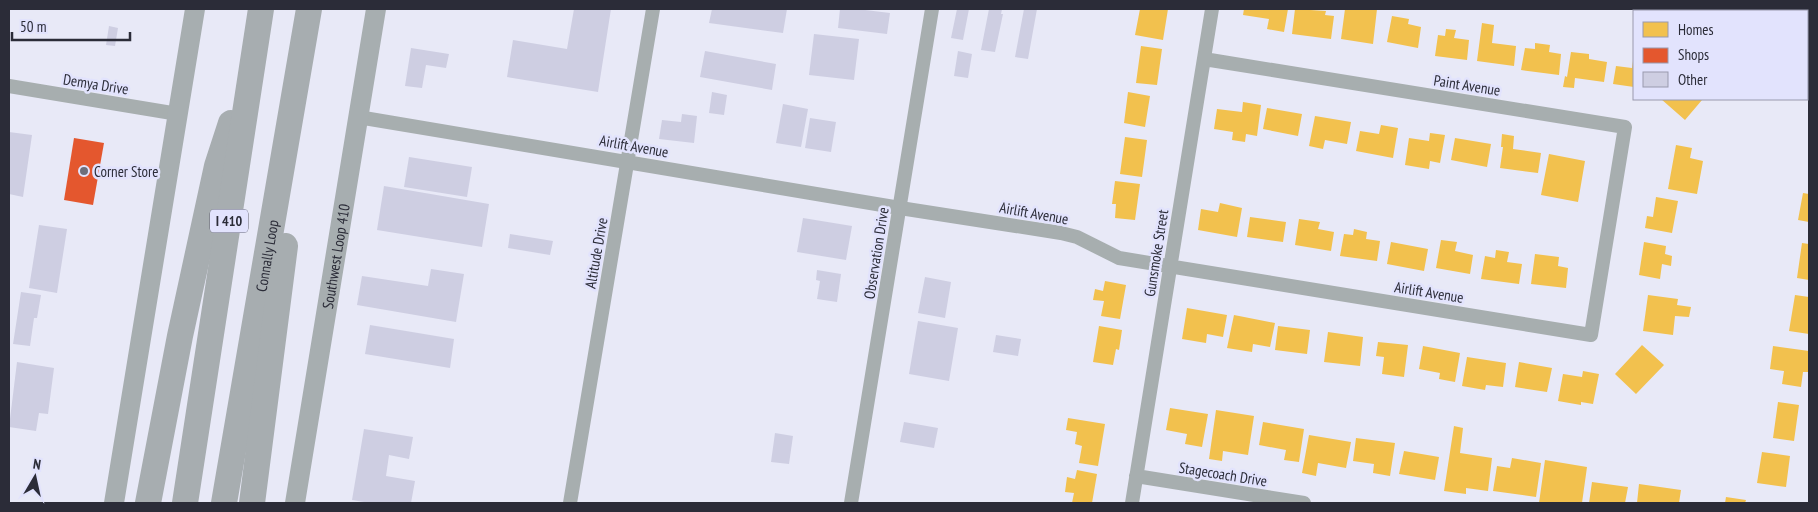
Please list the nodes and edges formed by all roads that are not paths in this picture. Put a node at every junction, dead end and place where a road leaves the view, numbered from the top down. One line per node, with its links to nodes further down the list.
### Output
1 (195, 9): 11 (main road)
2 (261, 9): 8 (highway, I 410)
3 (309, 9): 13 (highway, Connally Loop)
4 (376, 9): 12 (main road, Southwest Loop 410)
5 (653, 9): 14 (street, Altitude Drive)
6 (932, 9): 15 (street, Observation Drive)
7 (1212, 9): 9 (street, Gunsmoke Street)
8 (255, 46): 20 (highway); 21 (highway, I 410)
9 (1204, 59): 16 (street, Paint Avenue); 17 (street, Gunsmoke Street)
10 (9, 86): 11 (street, Demya Drive)
11 (178, 114): 19 (main road)
12 (358, 117): 14 (street, Airlift Avenue); 24 (main road, Southwest Loop 410)
13 (290, 125): 22 (highway, Connally Loop); 23 (highway)
14 (628, 162): 15 (street, Airlift Avenue); 25 (street, Altitude Drive)
15 (900, 208): 17 (street, Airlift Avenue); 26 (street, Observation Drive)
16 (1609, 226): 17 (street, Airlift Avenue)
17 (1170, 267): 18 (street, Gunsmoke Street)
18 (1136, 476): 27 (street, Gunsmoke Street); 28 (street, Stagecoach Drive)
19 (114, 503)
20 (148, 503)
21 (184, 503)
22 (224, 503)
23 (252, 503)
24 (295, 503)
25 (570, 503)
26 (851, 503)
27 (1132, 503)
28 (1304, 503)

